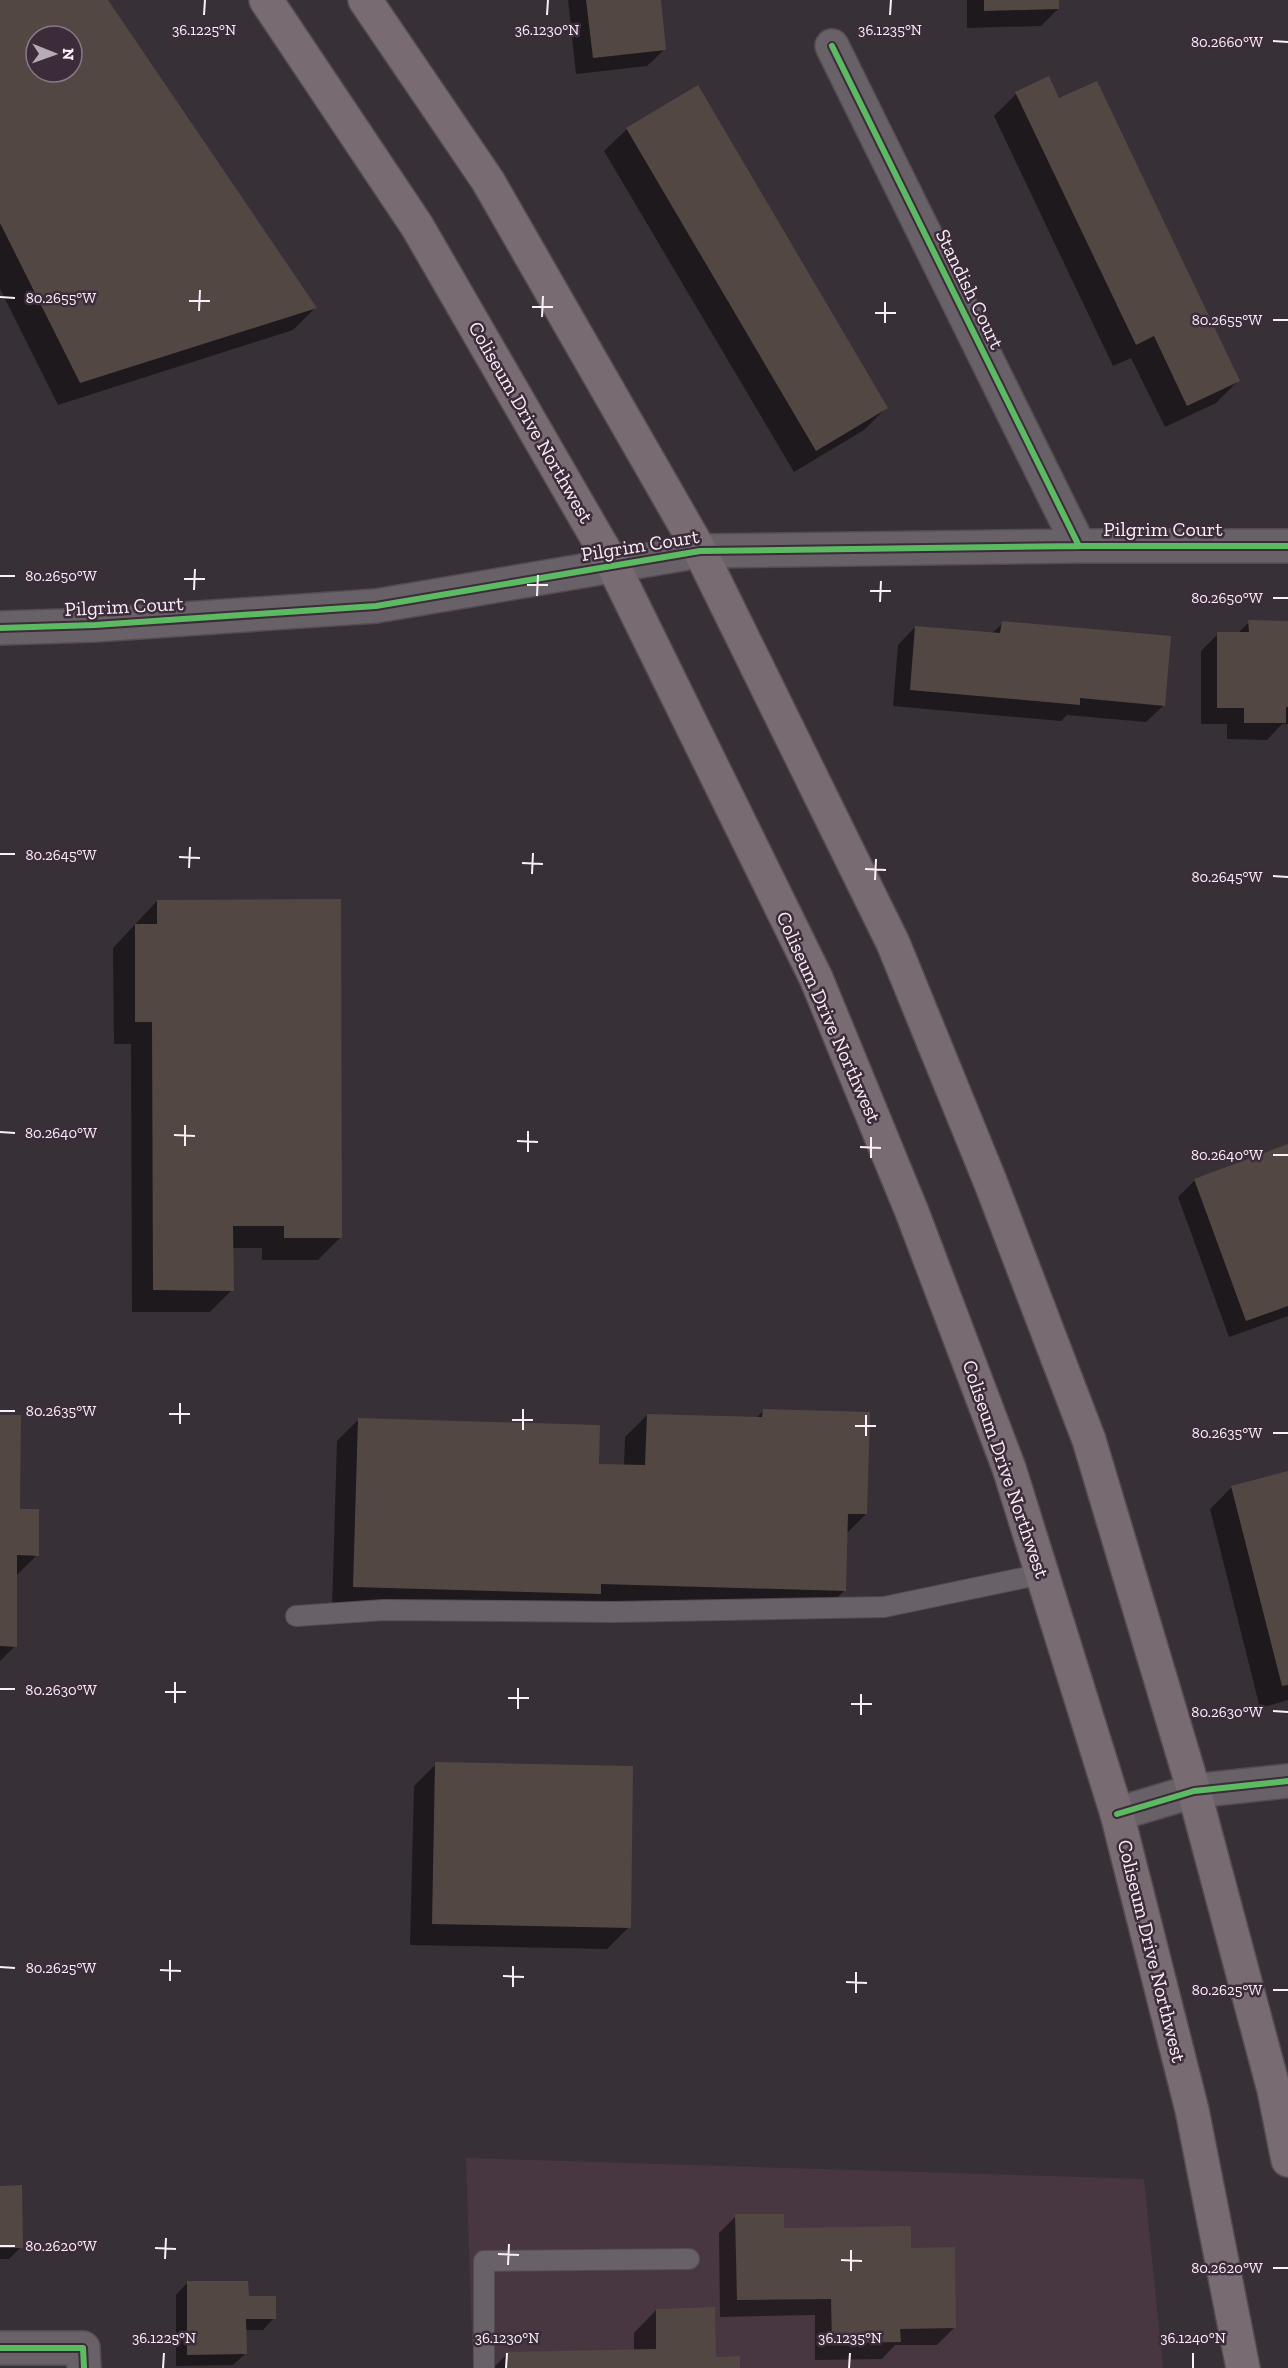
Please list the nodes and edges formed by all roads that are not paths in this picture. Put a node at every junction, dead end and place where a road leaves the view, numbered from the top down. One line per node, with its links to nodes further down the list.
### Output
1 (266, 0): 7 (main road, Coliseum Drive Northwest)
2 (365, 0): 6 (main road)
3 (832, 46): 4 (street, Standish Court)
4 (1079, 546): 5 (street, Pilgrim Court); 6 (street, Pilgrim Court)
5 (1288, 546)
6 (700, 551): 7 (street, Pilgrim Court); 12 (main road)
7 (614, 567): 8 (street, Pilgrim Court); 9 (main road, Coliseum Drive Northwest)
8 (0, 628)
9 (1042, 1574): 10 (lane); 13 (main road, Coliseum Drive Northwest)
10 (296, 1616)
11 (1288, 1781): 12 (street)
12 (1194, 1791): 13 (street); 14 (main road)
13 (1117, 1814): 19 (main road, Coliseum Drive Northwest)
14 (1288, 2160)
15 (689, 2259): 18 (lane)
16 (0, 2348): 17 (street)
17 (84, 2358)
18 (484, 2368)
19 (1243, 2368)

